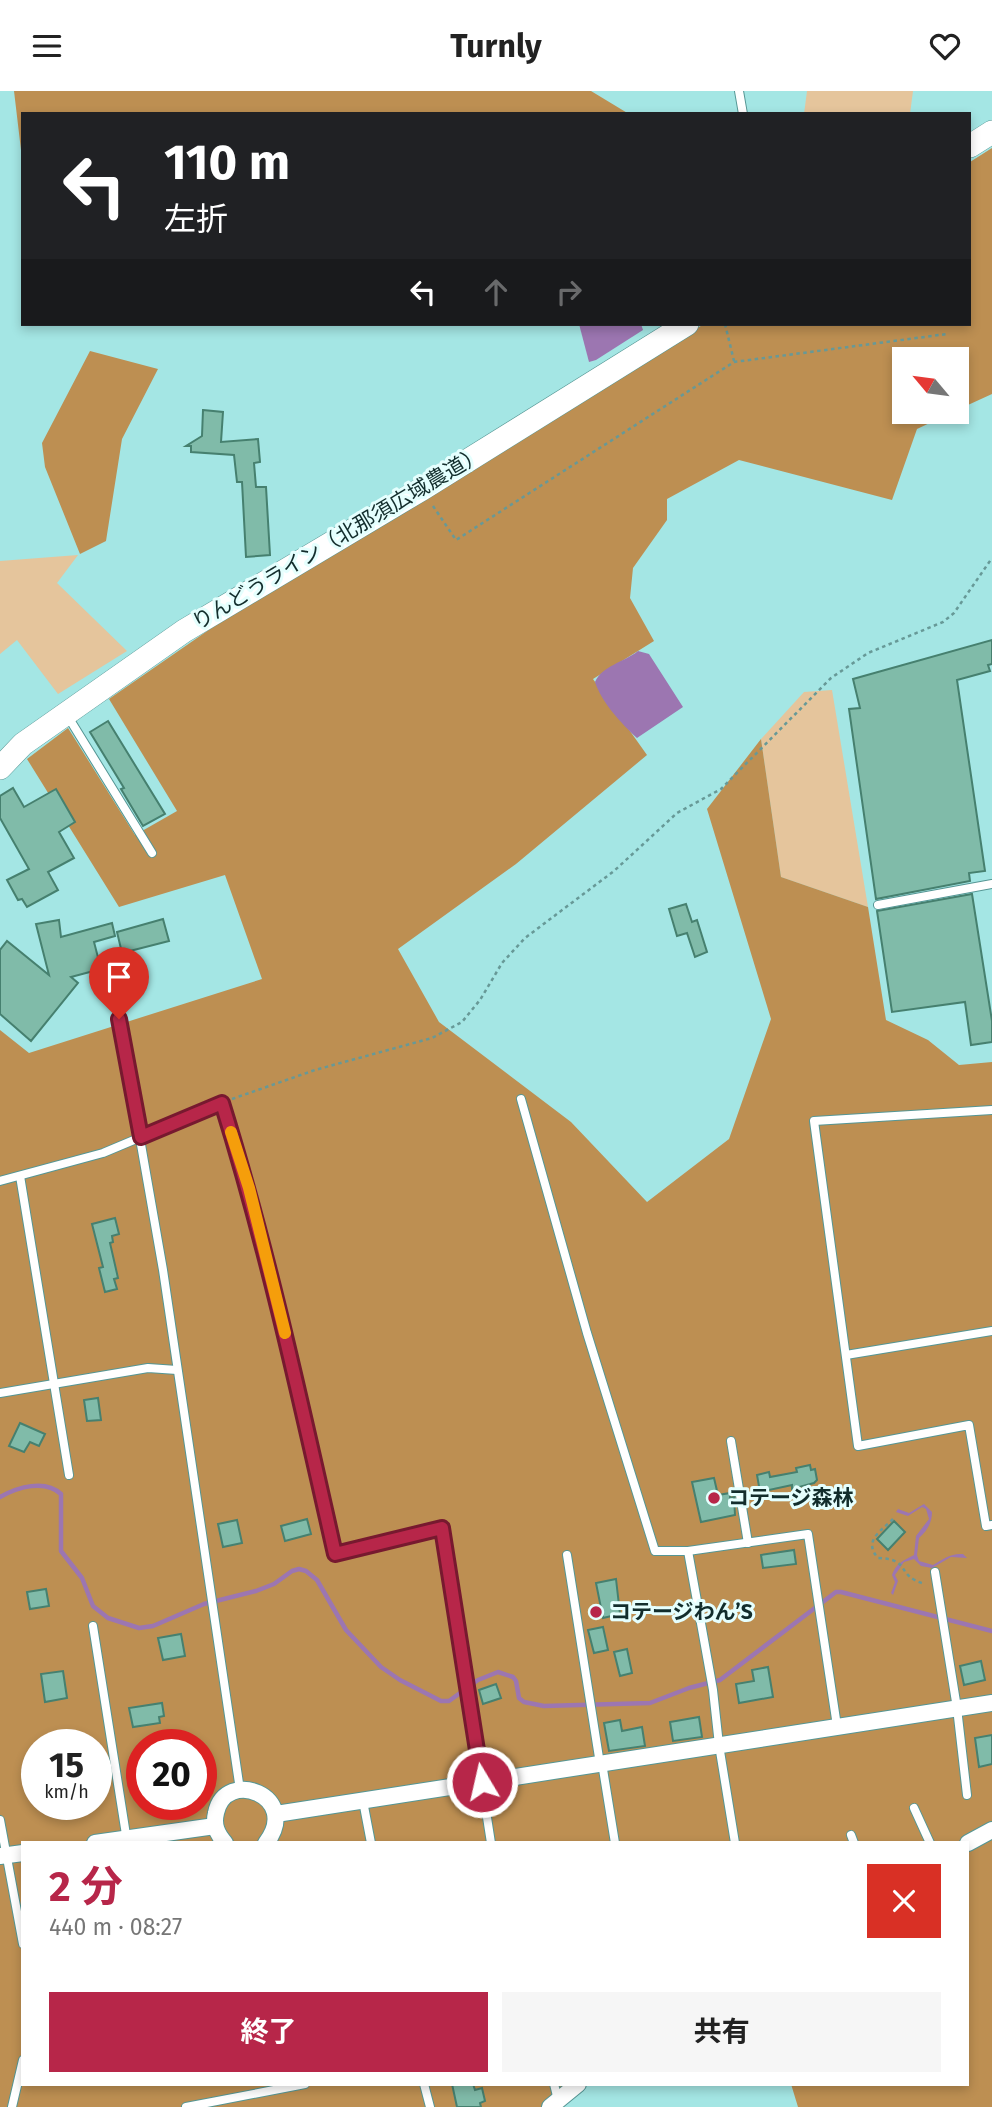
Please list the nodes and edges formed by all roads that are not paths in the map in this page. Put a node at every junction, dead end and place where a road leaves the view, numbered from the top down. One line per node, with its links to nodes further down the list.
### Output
1 (739, 91): 2 (lane)
2 (743, 112)
3 (992, 132): 4 (street)
4 (971, 145)
5 (684, 326): 6 (street, りんどうライン（北那須広域農道）)
6 (66, 712): 7 (street, りんどうライン（北那須広域農道）); 8 (lane)
7 (0, 768)
8 (152, 853)
9 (992, 884): 10 (lane)
10 (878, 905)
11 (119, 1019): 14 (lane)
12 (521, 1099): 26 (lane)
13 (992, 1110): 18 (lane)
14 (141, 1137): 15 (lane); 19 (lane); 35 (lane)
15 (20, 1176): 16 (lane); 20 (lane)
16 (0, 1181)
17 (992, 1331): 18 (lane)
18 (846, 1355): 24 (lane)
19 (177, 1370): 20 (lane); 36 (lane)
20 (54, 1383): 21 (lane); 23 (lane)
21 (0, 1393)
22 (731, 1441): 25 (lane)
23 (69, 1475)
24 (992, 1525)
25 (748, 1543): 26 (lane); 32 (lane)
26 (688, 1551): 33 (lane)
27 (567, 1555): 34 (lane)
28 (935, 1572): 31 (lane)
29 (93, 1626): 44 (lane)
30 (992, 1703): 31 (street)
31 (957, 1708): 32 (street); 37 (lane)
32 (837, 1726): 33 (street)
33 (719, 1745): 34 (street); 50 (lane)
34 (601, 1764): 35 (street); 49 (lane)
35 (482, 1782): 38 (street); 48 (lane)
36 (240, 1790): 40 (street); 42 (street)
37 (967, 1795)
38 (363, 1801): 40 (street); 47 (lane)
39 (914, 1808): 51 (lane)
40 (276, 1814): 46 (street)
41 (0, 1820): 53 (lane)
42 (215, 1826): 44 (street); 45 (street)
43 (992, 1831): 52 (street)
44 (127, 1840)
45 (223, 1841)
46 (267, 1841)
47 (371, 1841)
48 (491, 1841)
49 (615, 1841)
50 (735, 1841)
51 (929, 1841)
52 (969, 1842)
53 (10, 1855): 54 (lane)
54 (21, 1930)
55 (21, 2070): 60 (lane)
56 (295, 2086): 61 (lane)
57 (425, 2086): 62 (lane)
58 (574, 2086): 59 (street)
59 (554, 2097)
60 (12, 2107)
61 (186, 2107)
62 (430, 2107)

